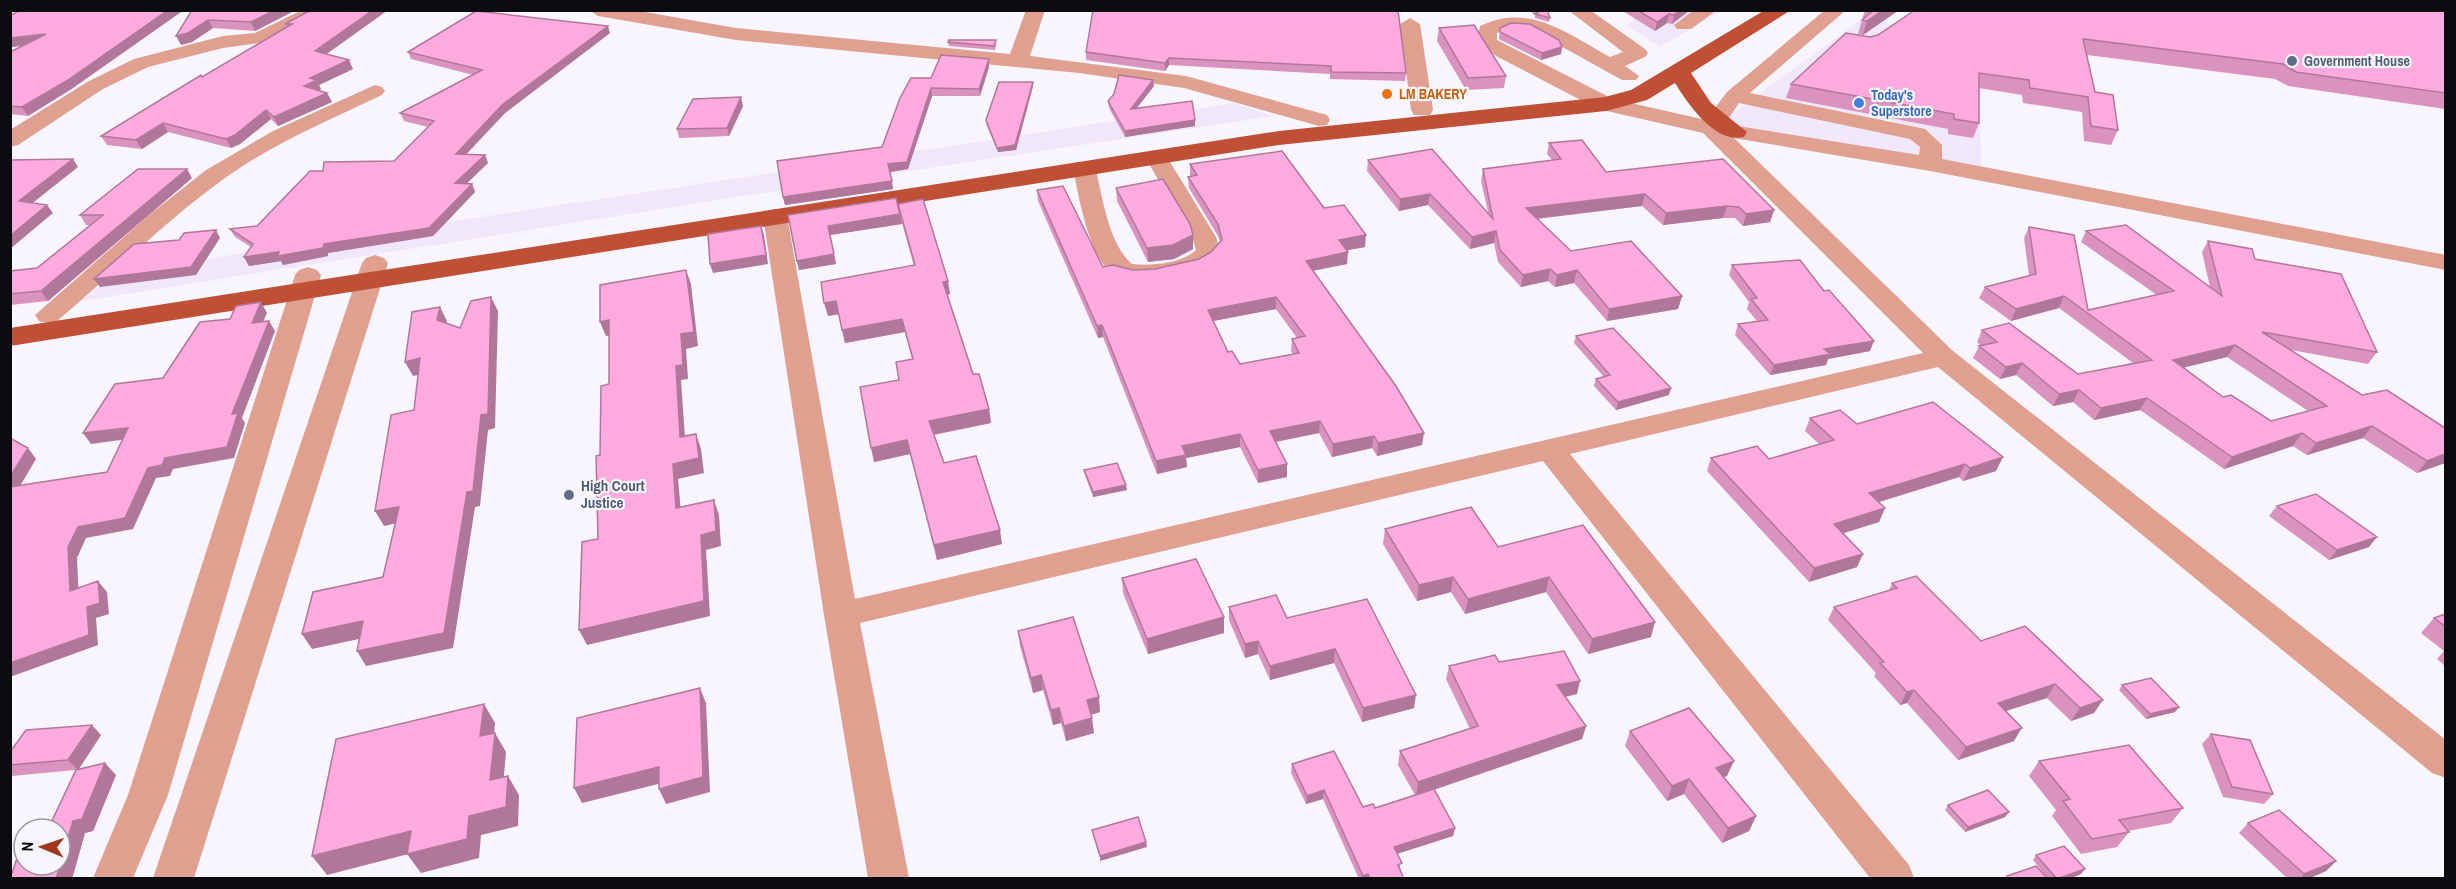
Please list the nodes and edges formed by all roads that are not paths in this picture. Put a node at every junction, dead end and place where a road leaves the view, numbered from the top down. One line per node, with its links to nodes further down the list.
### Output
1 (318, 10): 24 (street)
2 (598, 10): 13 (street)
3 (1036, 10): 13 (street)
4 (1577, 10): 14 (street)
5 (1708, 10): 10 (street)
6 (1741, 10): 16 (main road)
7 (1781, 10): 15 (main road)
8 (1837, 10): 11 (street)
9 (1410, 24): 21 (street)
10 (1684, 25)
11 (1808, 33): 12 (street); 19 (street)
12 (1837, 39)
13 (1018, 61): 22 (street)
14 (1609, 65): 16 (street); 17 (street)
15 (1679, 71): 20 (main road); 23 (main road)
16 (1629, 76): 17 (main road)
17 (1583, 91): 20 (street); 21 (main road)
18 (375, 92): 32 (street)
19 (1734, 96): 23 (street); 26 (street)
20 (1606, 104): 23 (street); 25 (main road)
21 (1422, 110): 22 (main road)
22 (1319, 120): 30 (main road)
23 (1721, 126): 26 (street); 35 (street)
24 (10, 140)
25 (1156, 156): 27 (main road); 27 (street)
26 (1930, 164): 29 (street)
27 (1084, 167): 28 (main road)
28 (775, 216): 30 (main road); 37 (street)
29 (2445, 263)
30 (373, 271): 31 (main road); 40 (street)
31 (306, 283): 32 (main road); 34 (main road); 39 (street)
32 (48, 315): 33 (main road)
33 (10, 320)
34 (10, 337)
35 (1943, 357): 36 (street); 38 (street)
36 (1550, 448): 37 (street); 42 (street)
37 (841, 615): 41 (street)
38 (2445, 762)
39 (113, 879)
40 (173, 879)
41 (888, 879)
42 (1894, 879)

